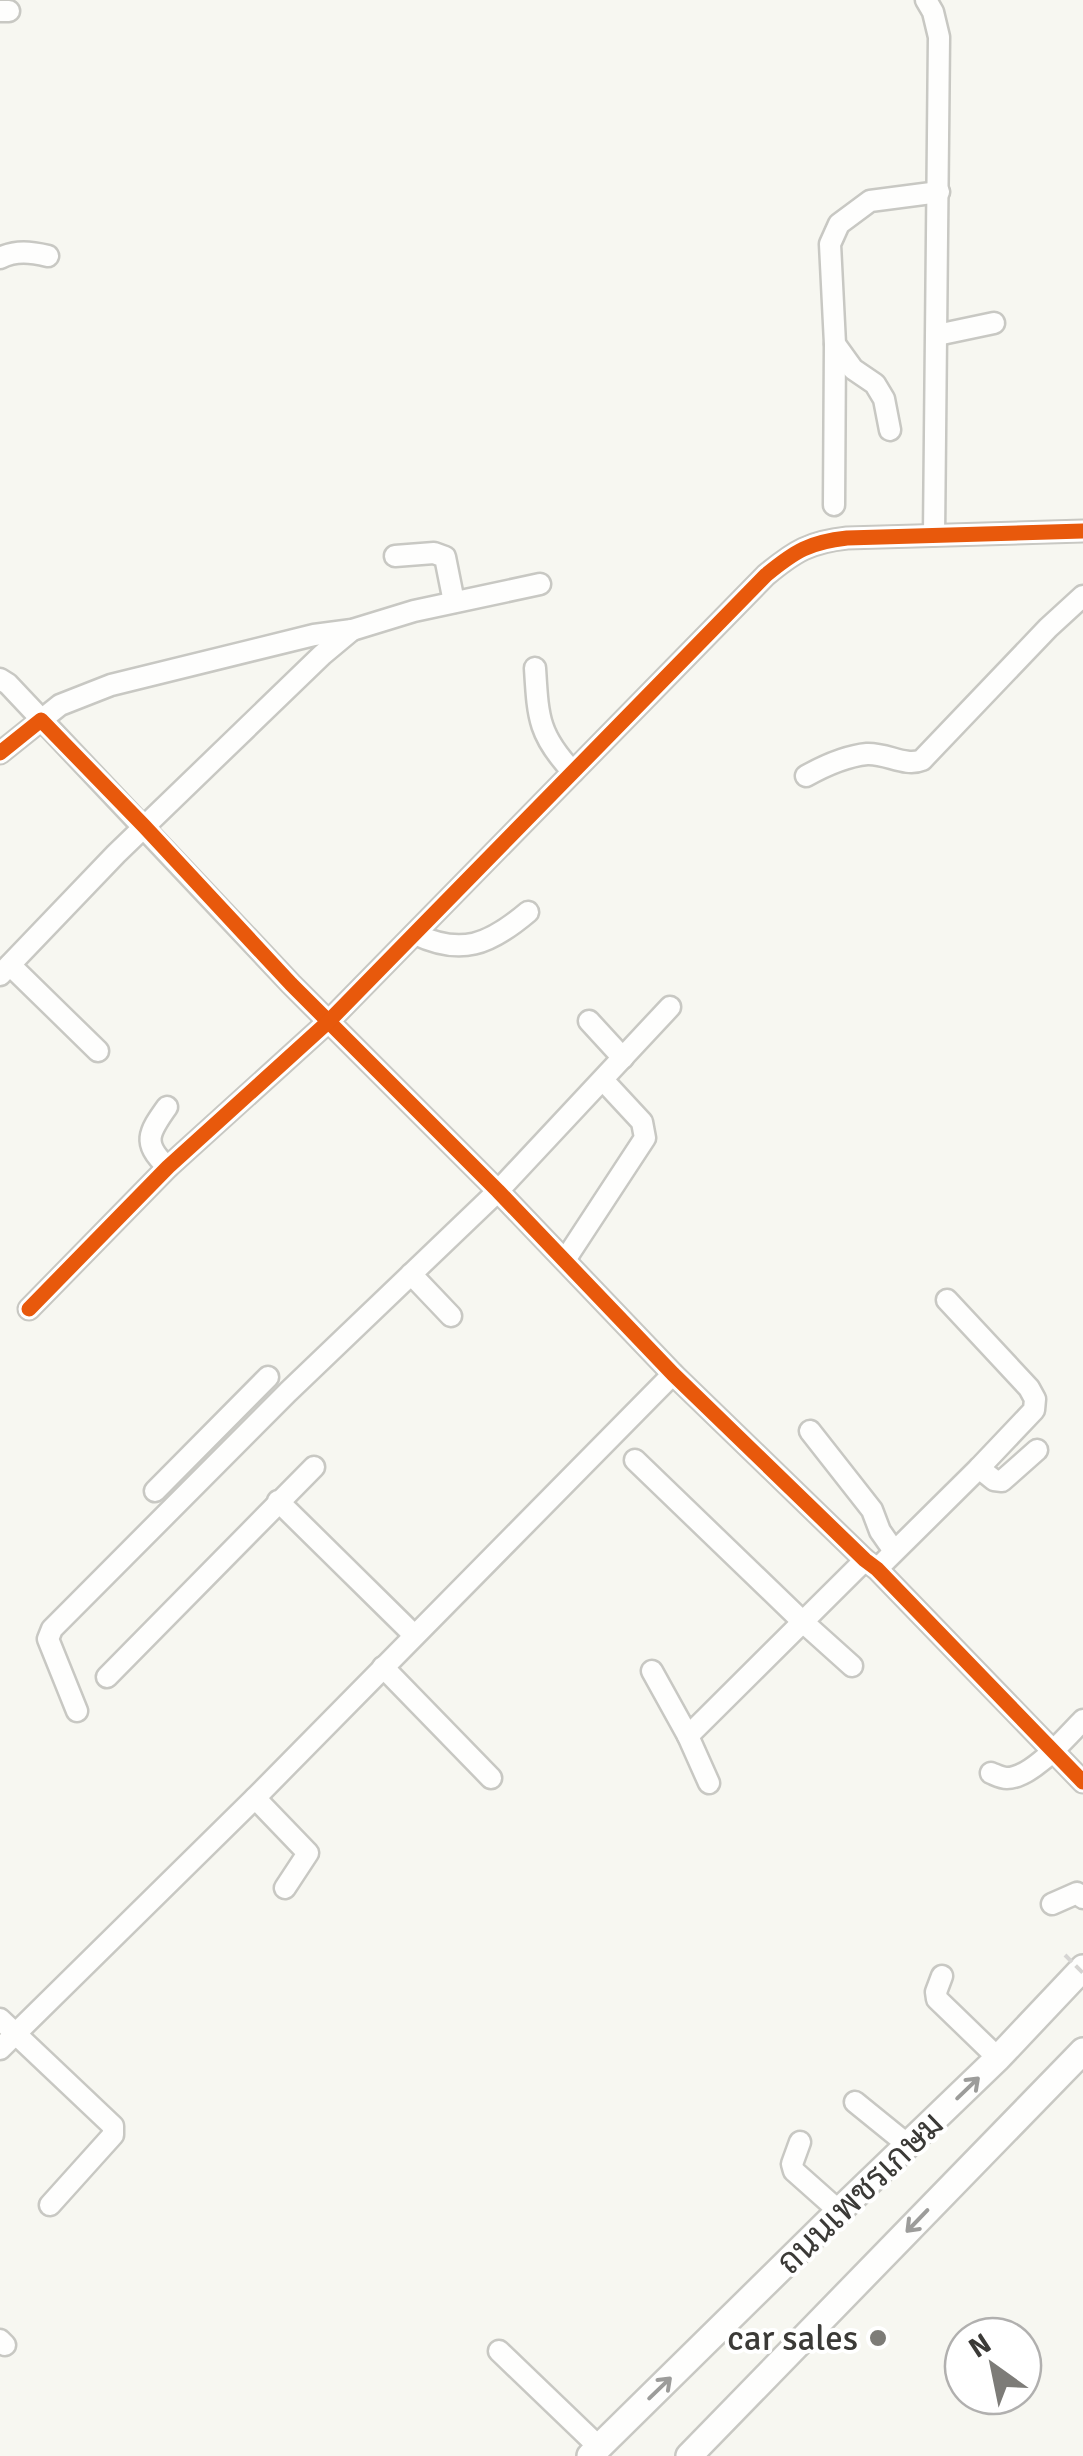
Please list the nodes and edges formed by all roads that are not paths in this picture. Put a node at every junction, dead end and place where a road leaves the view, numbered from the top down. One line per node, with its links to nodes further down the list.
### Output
1 (926, 0): 2 (street)
2 (939, 192): 6 (street); 7 (street)
3 (48, 256): 4 (street)
4 (0, 258)
5 (994, 323): 6 (street)
6 (936, 335): 11 (street)
7 (835, 344): 8 (street); 9 (street)
8 (890, 430)
9 (834, 504)
10 (1083, 530): 11 (street)
11 (934, 535): 21 (street)
12 (395, 556): 15 (street)
13 (540, 584): 15 (street)
14 (1083, 596): 22 (street)
15 (454, 602): 16 (street)
16 (352, 630): 19 (street); 23 (street)
17 (534, 668): 21 (street)
18 (0, 679): 19 (street)
19 (41, 720): 20 (street); 23 (street)
20 (0, 752)
21 (573, 772): 25 (street)
22 (806, 776)
23 (144, 826): 26 (street); 29 (street)
24 (528, 912): 25 (street)
25 (415, 934): 29 (street)
26 (5, 970): 30 (street)
27 (670, 1007): 31 (street)
28 (589, 1021): 31 (street)
29 (328, 1022): 34 (street); 35 (street)
30 (98, 1051)
31 (623, 1058): 32 (street)
32 (604, 1080): 35 (street); 36 (street)
33 (166, 1107): 34 (street)
34 (168, 1167): 39 (street)
35 (498, 1191): 36 (street); 37 (street)
36 (565, 1260): 41 (street)
37 (411, 1274): 40 (street); 45 (street)
38 (947, 1300): 49 (street)
39 (29, 1309)
40 (451, 1316)
41 (674, 1374): 53 (street); 55 (street)
42 (268, 1377): 43 (street)
43 (230, 1415): 45 (street); 50 (street)
44 (810, 1431): 52 (street)
45 (248, 1432): 60 (street)
46 (1036, 1450): 49 (street)
47 (635, 1460): 54 (street)
48 (314, 1467): 51 (street)
49 (979, 1468): 52 (street)
50 (155, 1491)
51 (278, 1500): 55 (street); 59 (street)
52 (894, 1552): 53 (street)
53 (871, 1565): 54 (street); 63 (street)
54 (803, 1622): 56 (street); 62 (street)
55 (414, 1635): 57 (street)
56 (852, 1666)
57 (382, 1667): 65 (street); 68 (street)
58 (652, 1670): 62 (street)
59 (107, 1677)
60 (77, 1711)
61 (1083, 1720): 63 (street)
62 (688, 1736): 67 (street)
63 (1052, 1751): 64 (street); 66 (street)
64 (991, 1773)
65 (491, 1778)
66 (1083, 1782)
67 (709, 1783)
68 (255, 1798): 69 (street); 74 (street)
69 (284, 1888)
70 (1081, 1893): 71 (street)
71 (1052, 1904)
72 (1077, 1965): 76 (main road, ถนนเพชรเกษม)
73 (942, 1976): 76 (street)
74 (5, 2034): 80 (street)
75 (1083, 2051): 84 (main road, ถนนเพชรเกษม, one-way to 84)
76 (998, 2058): 79 (main road, ถนนเพชรเกษม, one-way to 76)
77 (855, 2102): 79 (street)
78 (800, 2142): 81 (street)
79 (908, 2145): 81 (main road, ถนนเพชรเกษม)
80 (50, 2205)
81 (839, 2211): 83 (main road, ถนนเพชรเกษม, one-way to 81)
82 (498, 2351): 83 (street)
83 (595, 2451)
84 (689, 2456)

